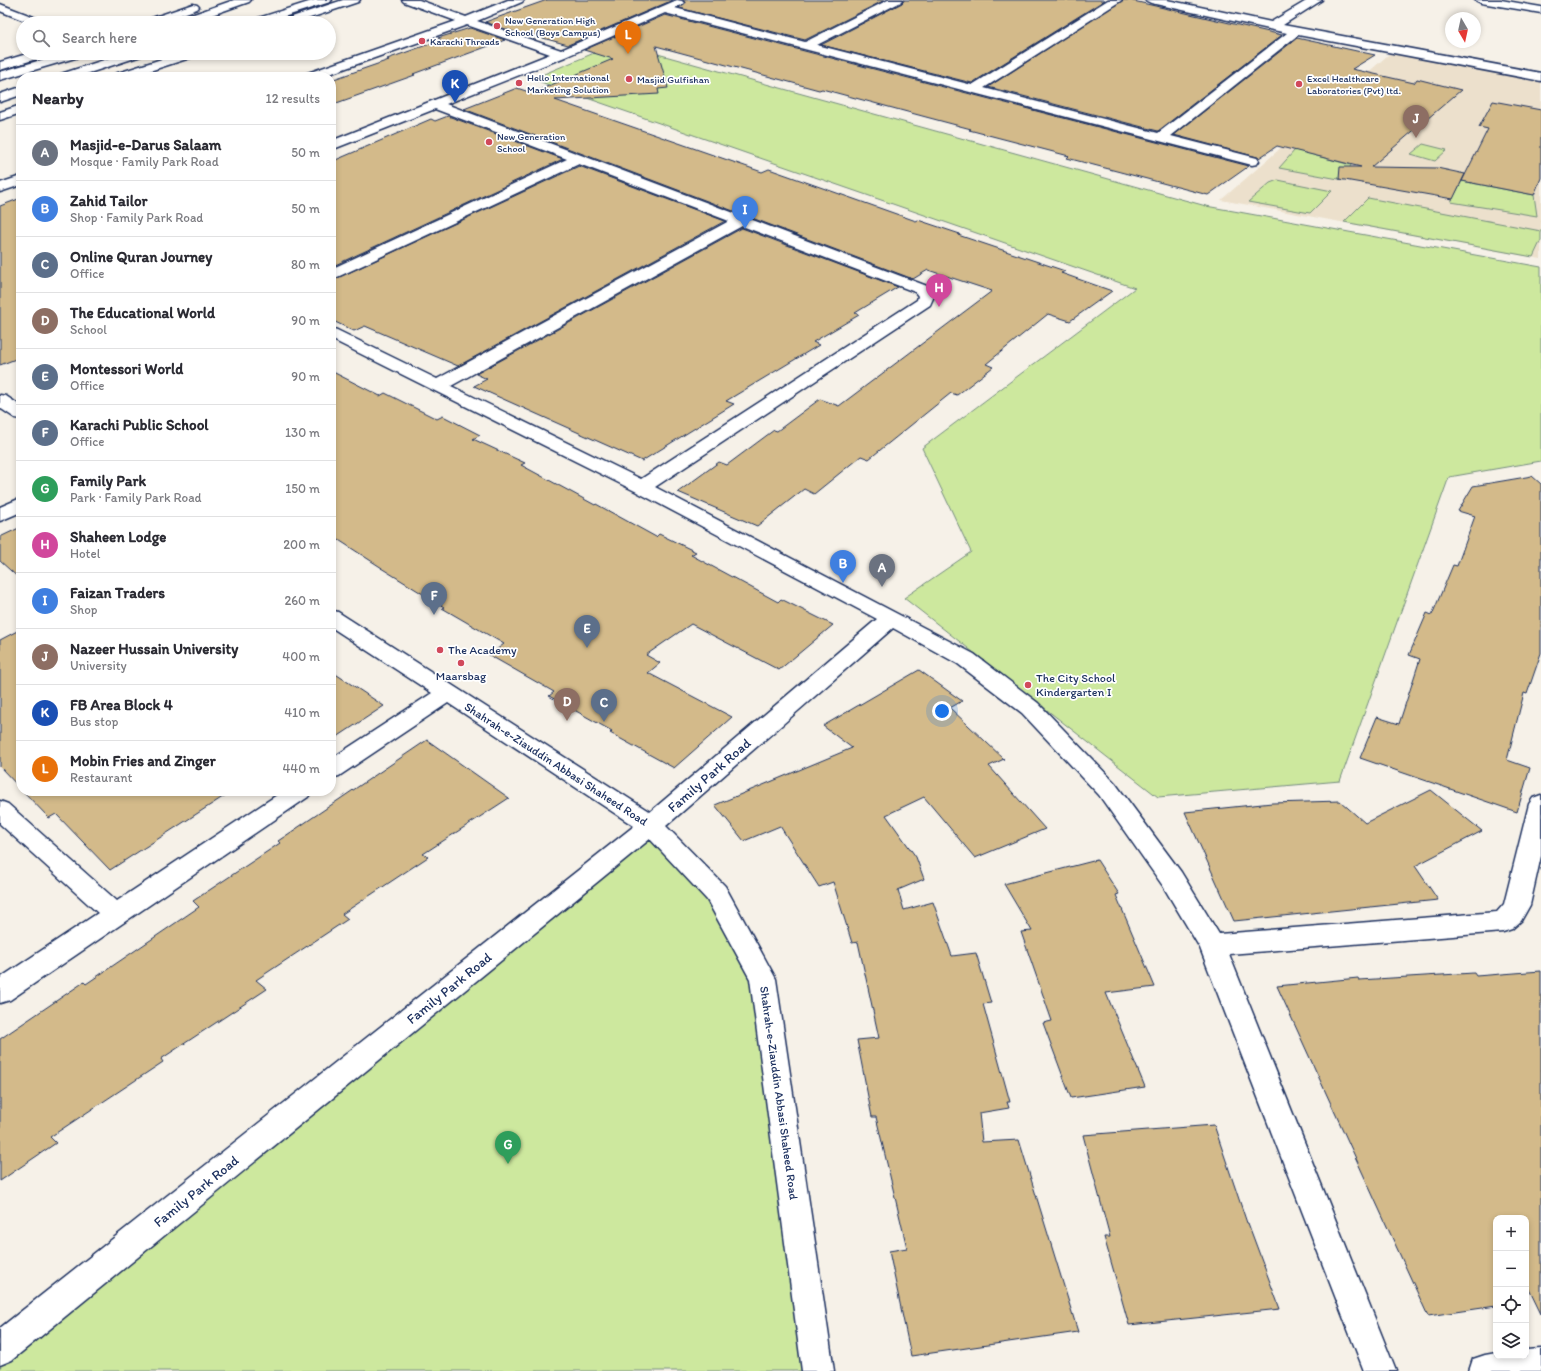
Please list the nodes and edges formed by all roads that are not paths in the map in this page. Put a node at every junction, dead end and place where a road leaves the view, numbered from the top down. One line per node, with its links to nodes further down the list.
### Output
1 (214, 0): 21 (main road)
2 (246, 0): 22 (main road)
3 (326, 0): 23 (main road)
4 (354, 0): 24 (main road)
5 (408, 0): 25 (main road)
6 (518, 0): 25 (main road)
7 (684, 0): 17 (main road)
8 (897, 0): 28 (main road)
9 (1116, 0): 42 (main road)
10 (1151, 0): 26 (main road)
11 (1316, 0): 26 (main road)
12 (1481, 0): 18 (main road)
13 (1534, 0): 14 (main road)
14 (1541, 1)
15 (273, 5): 19 (main road)
16 (0, 6): 20 (main road)
17 (664, 9): 28 (main road); 29 (main road)
18 (1541, 10)
19 (244, 15)
20 (24, 16)
21 (167, 16)
22 (199, 16)
23 (275, 16)
24 (305, 16)
25 (466, 21): 29 (main road); 39 (main road)
26 (1273, 26): 27 (main road)
27 (1296, 30): 41 (main road); 48 (main road)
28 (806, 46): 42 (main road)
29 (561, 54): 45 (main road)
30 (19, 60): 35 (main road)
31 (45, 60): 36 (main road)
32 (54, 60): 36 (main road)
33 (118, 60): 37 (main road)
34 (171, 60): 38 (main road)
35 (0, 66)
36 (14, 72): 40 (main road)
37 (81, 72)
38 (134, 72)
39 (323, 72)
40 (0, 76)
41 (1541, 76)
42 (974, 89): 48 (main road)
43 (16, 93): 44 (main road)
44 (0, 98)
45 (436, 105): 49 (main road); 50 (main road)
46 (16, 111): 47 (main road)
47 (0, 116)
48 (1160, 137): 51 (main road)
49 (336, 144)
50 (578, 160): 54 (main road); 55 (main road)
51 (1252, 161)
52 (16, 182): 53 (main road)
53 (0, 188)
54 (742, 220): 57 (main road); 60 (main road)
55 (336, 273)
56 (336, 341): 57 (main road)
57 (437, 386): 60 (main road)
58 (0, 400): 59 (main road)
59 (16, 411)
60 (642, 487): 63 (main road)
61 (16, 507): 62 (main road)
62 (0, 515)
63 (891, 618): 70 (main road, Family Park Road); 72 (main road)
64 (336, 620): 65 (main road, Shahrah-e-Ziauddin Abbasi Shaheed Road)
65 (447, 693): 66 (main road); 70 (main road, Shahrah-e-Ziauddin Abbasi Shaheed Road)
66 (336, 767)
67 (292, 796): 71 (main road)
68 (1541, 804): 72 (main road)
69 (0, 810): 71 (main road)
70 (651, 825): 74 (main road, Family Park Road); 76 (main road, Shahrah-e-Ziauddin Abbasi Shaheed Road)
71 (115, 914): 73 (main road)
72 (1212, 944): 77 (main road)
73 (0, 992)
74 (0, 1350)
75 (1541, 1365): 78 (main road)
76 (818, 1371)
77 (1380, 1371)
78 (1485, 1371)

